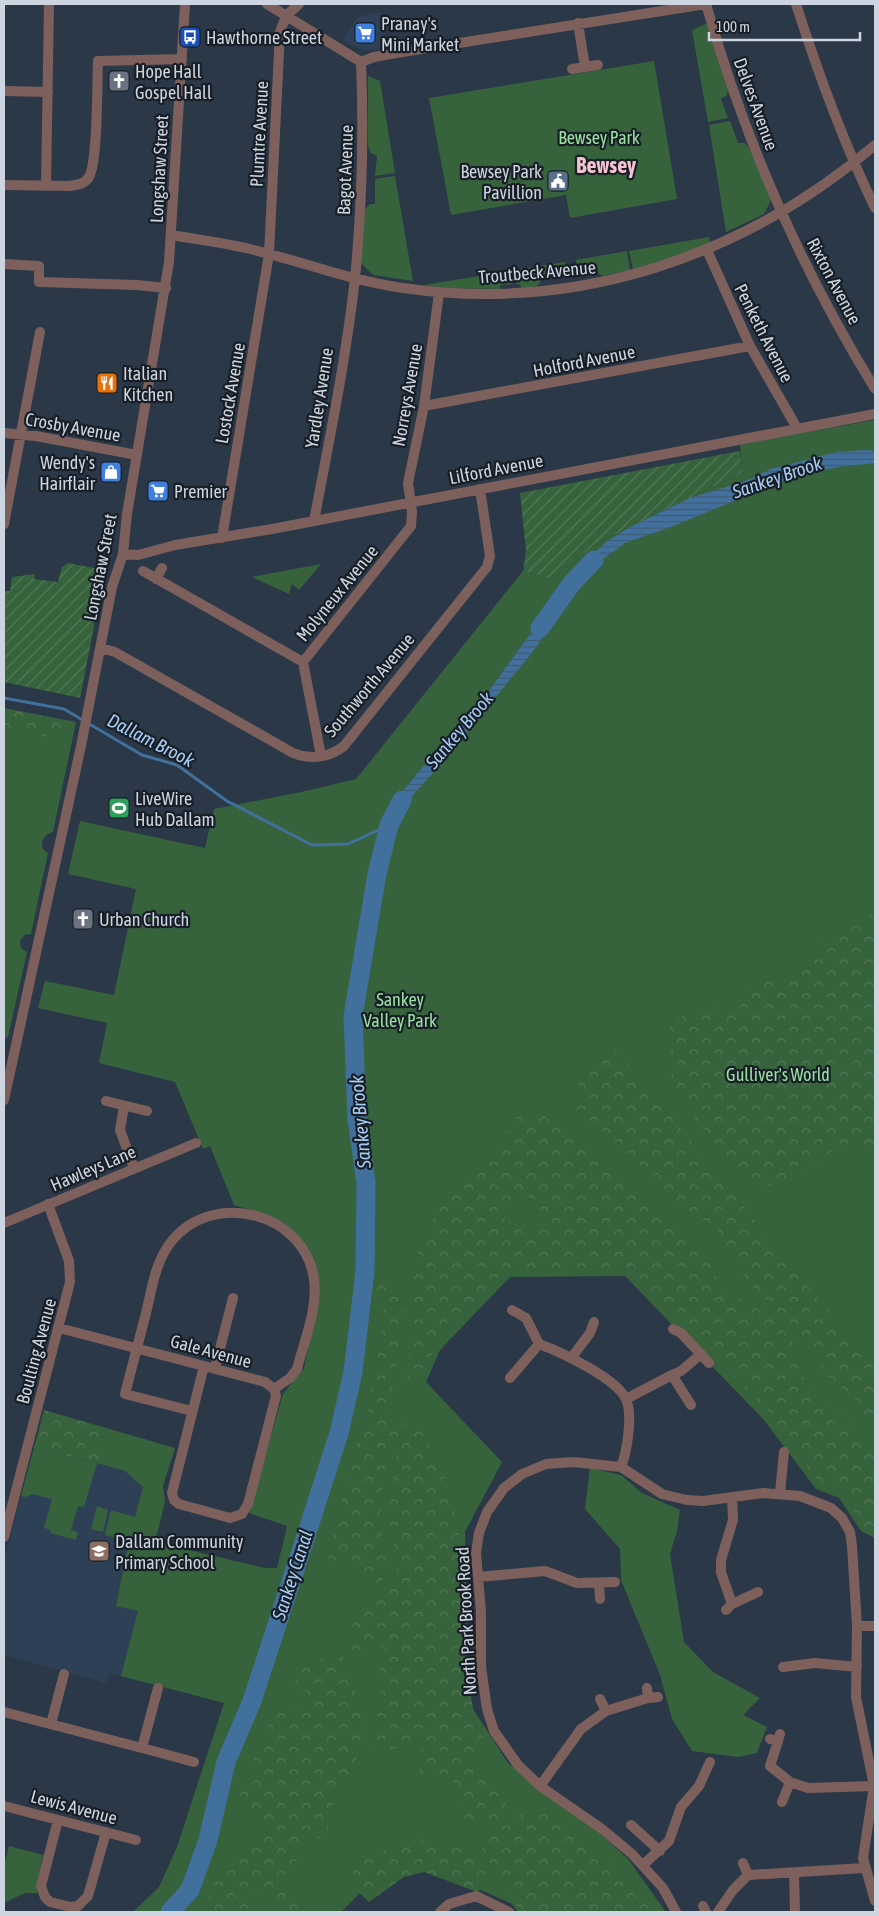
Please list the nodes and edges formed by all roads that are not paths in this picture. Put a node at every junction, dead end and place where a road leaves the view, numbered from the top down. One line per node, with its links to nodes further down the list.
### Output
1 (49, 4): 15 (street)
2 (185, 4): 9 (street, Longshaw Street)
3 (267, 4): 7 (street)
4 (300, 4): 7 (street)
5 (706, 4): 8 (street); 21 (street, Delves Avenue)
6 (796, 4): 17 (street)
7 (286, 16): 10 (street); 24 (street, Plumtre Avenue)
8 (578, 23): 10 (street); 12 (street)
9 (182, 59): 19 (street); 22 (street, Longshaw Street)
10 (361, 62): 26 (street, Bagot Avenue)
11 (598, 65): 12 (street)
12 (585, 67): 13 (street)
13 (572, 69)
14 (4, 91): 15 (street)
15 (48, 92): 19 (street)
16 (875, 145): 17 (street, Troutbeck Avenue)
17 (855, 162): 20 (street); 21 (street, Troutbeck Avenue)
18 (4, 185): 19 (street)
19 (46, 186)
20 (875, 208)
21 (780, 214): 23 (street, Troutbeck Avenue); 31 (street, Rixton Avenue)
22 (172, 235): 24 (street, Troutbeck Avenue); 27 (street, Longshaw Street)
23 (707, 250): 28 (street, Troutbeck Avenue); 30 (street, Penketh Avenue)
24 (269, 254): 26 (street, Troutbeck Avenue); 42 (street, Lostock Avenue)
25 (4, 264): 27 (street)
26 (354, 279): 28 (street, Troutbeck Avenue); 40 (street, Yardley Avenue)
27 (166, 288): 37 (street, Longshaw Street)
28 (438, 293): 32 (street, Norreys Avenue)
29 (40, 332): 36 (street)
30 (750, 346): 32 (street, Holford Avenue); 34 (street, Penketh Avenue)
31 (875, 389)
32 (424, 406): 39 (street, Norreys Avenue)
33 (875, 414): 34 (street, Lilford Avenue)
34 (797, 428): 38 (street, Lilford Avenue)
35 (4, 433): 36 (street, Crosby Avenue)
36 (21, 434): 37 (street, Crosby Avenue); 41 (street)
37 (137, 455): 43 (street, Longshaw Street)
38 (480, 489): 39 (street, Lilford Avenue); 49 (street, Southworth Avenue)
39 (410, 502): 40 (street, Lilford Avenue); 48 (street, Molyneux Avenue)
40 (314, 521): 42 (street, Lilford Avenue)
41 (4, 524)
42 (222, 538): 43 (street, Lilford Avenue)
43 (123, 554): 47 (street, Longshaw Street)
44 (162, 568): 46 (street)
45 (143, 572): 46 (street, Molyneux Avenue)
46 (156, 579): 48 (street, Molyneux Avenue)
47 (101, 648): 49 (street, Southworth Avenue); 50 (street, Longshaw Street)
48 (303, 662): 49 (street)
49 (321, 756)
50 (8, 1062): 51 (street, Longshaw Street)
51 (4, 1100)
52 (106, 1101): 53 (street)
53 (124, 1106): 54 (street); 56 (street)
54 (147, 1111)
55 (196, 1143): 56 (street, Hawleys Lane)
56 (134, 1168): 57 (street, Hawleys Lane)
57 (48, 1204): 58 (street, Hawleys Lane); 62 (street, Boulting Avenue)
58 (4, 1223)
59 (233, 1298): 70 (street)
60 (512, 1310): 64 (street)
61 (594, 1322): 67 (street)
62 (59, 1328): 65 (street, Gale Avenue); 81 (street, Boulting Avenue)
63 (673, 1329): 66 (street)
64 (539, 1344): 67 (street); 72 (street)
65 (137, 1348): 69 (street, Gale Avenue); 73 (street); 76 (street)
66 (701, 1354): 68 (street); 71 (street)
67 (572, 1357): 74 (street)
68 (709, 1363)
69 (204, 1366): 70 (street, Gale Avenue); 76 (street)
70 (215, 1368): 73 (street, Gale Avenue)
71 (672, 1375): 74 (street); 75 (street)
72 (510, 1378)
73 (274, 1390): 76 (street)
74 (626, 1399): 78 (street)
75 (691, 1405)
76 (192, 1411)
77 (784, 1452): 79 (street)
78 (621, 1467): 80 (street, North Park Brook Road); 82 (street, North Park Brook Road)
79 (780, 1493): 80 (street, North Park Brook Road); 87 (street, North Park Brook Road)
80 (732, 1498): 85 (street)
81 (4, 1537)
82 (478, 1577): 84 (street); 103 (street, North Park Brook Road)
83 (615, 1582): 84 (street)
84 (599, 1584): 86 (street)
85 (758, 1592)
86 (600, 1599)
87 (857, 1626): 88 (street); 89 (street, North Park Brook Road)
88 (875, 1626)
89 (857, 1667): 90 (street); 104 (street, North Park Brook Road)
90 (782, 1668)
91 (64, 1674): 97 (street)
92 (158, 1688): 99 (street)
93 (651, 1695): 95 (street)
94 (600, 1699): 95 (street)
95 (606, 1710): 103 (street)
96 (4, 1712): 97 (street)
97 (51, 1724): 99 (street)
98 (776, 1738): 102 (street)
99 (142, 1748): 100 (street)
100 (194, 1762)
101 (710, 1762): 111 (street)
102 (790, 1782): 104 (street); 105 (street)
103 (540, 1786): 113 (street, North Park Brook Road)
104 (874, 1786): 114 (street)
105 (782, 1802)
106 (4, 1806): 107 (street, Lewis Avenue)
107 (58, 1820): 109 (street, Lewis Avenue); 109 (street)
108 (631, 1821): 111 (street)
109 (106, 1832): 110 (street, Lewis Avenue)
110 (136, 1840)
111 (660, 1851): 113 (street)
112 (743, 1863): 116 (street)
113 (643, 1865): 120 (street, North Park Brook Road)
114 (864, 1868): 115 (street); 117 (street)
115 (794, 1873): 116 (street); 123 (street)
116 (748, 1875): 121 (street)
117 (875, 1902)
118 (440, 1912): 119 (street)
119 (509, 1912)
120 (676, 1912)
121 (718, 1912)
122 (788, 1912): 123 (street)
123 (795, 1912)

